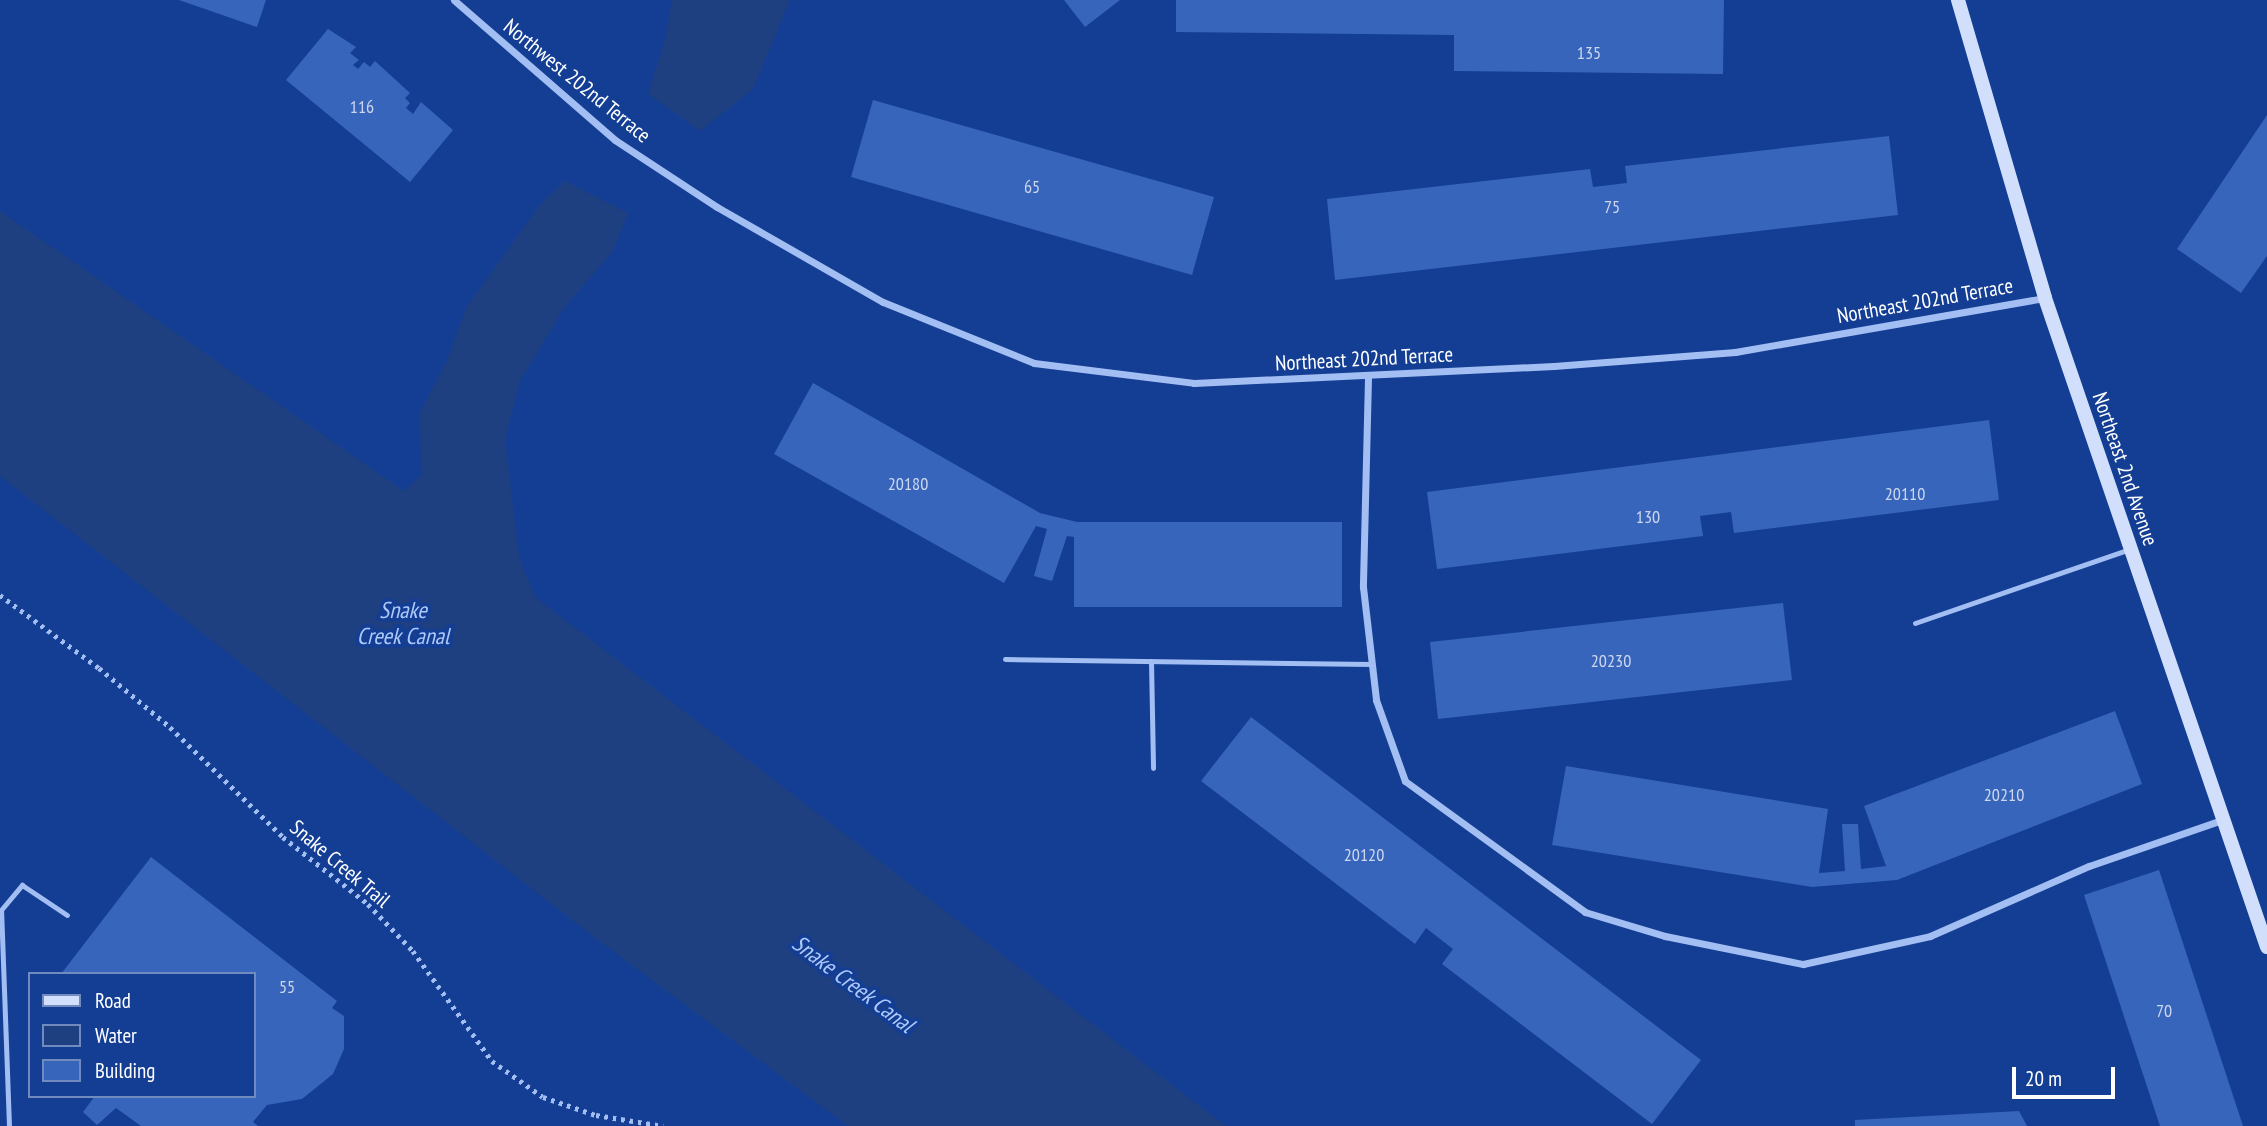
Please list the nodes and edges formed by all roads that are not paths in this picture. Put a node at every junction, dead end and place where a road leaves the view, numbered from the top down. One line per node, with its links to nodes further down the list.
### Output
1 (454, 0): 3 (street, Northwest 202nd Terrace)
2 (1958, 0): 4 (street, Northeast 2nd Avenue)
3 (717, 206): 5 (street, Northeast 202nd Terrace)
4 (2045, 298): 5 (street, Northeast 202nd Terrace); 6 (street, Northeast 2nd Avenue)
5 (1368, 378): 10 (street)
6 (2130, 549): 7 (lane); 12 (street, Northeast 2nd Avenue)
7 (1915, 623)
8 (1005, 659): 9 (lane)
9 (1151, 661): 10 (lane); 11 (lane)
10 (1372, 664): 12 (street)
11 (1153, 768)
12 (2222, 820): 14 (street, Northeast 2nd Avenue)
13 (67, 915): 15 (lane)
14 (2267, 946)
15 (9, 1126)

